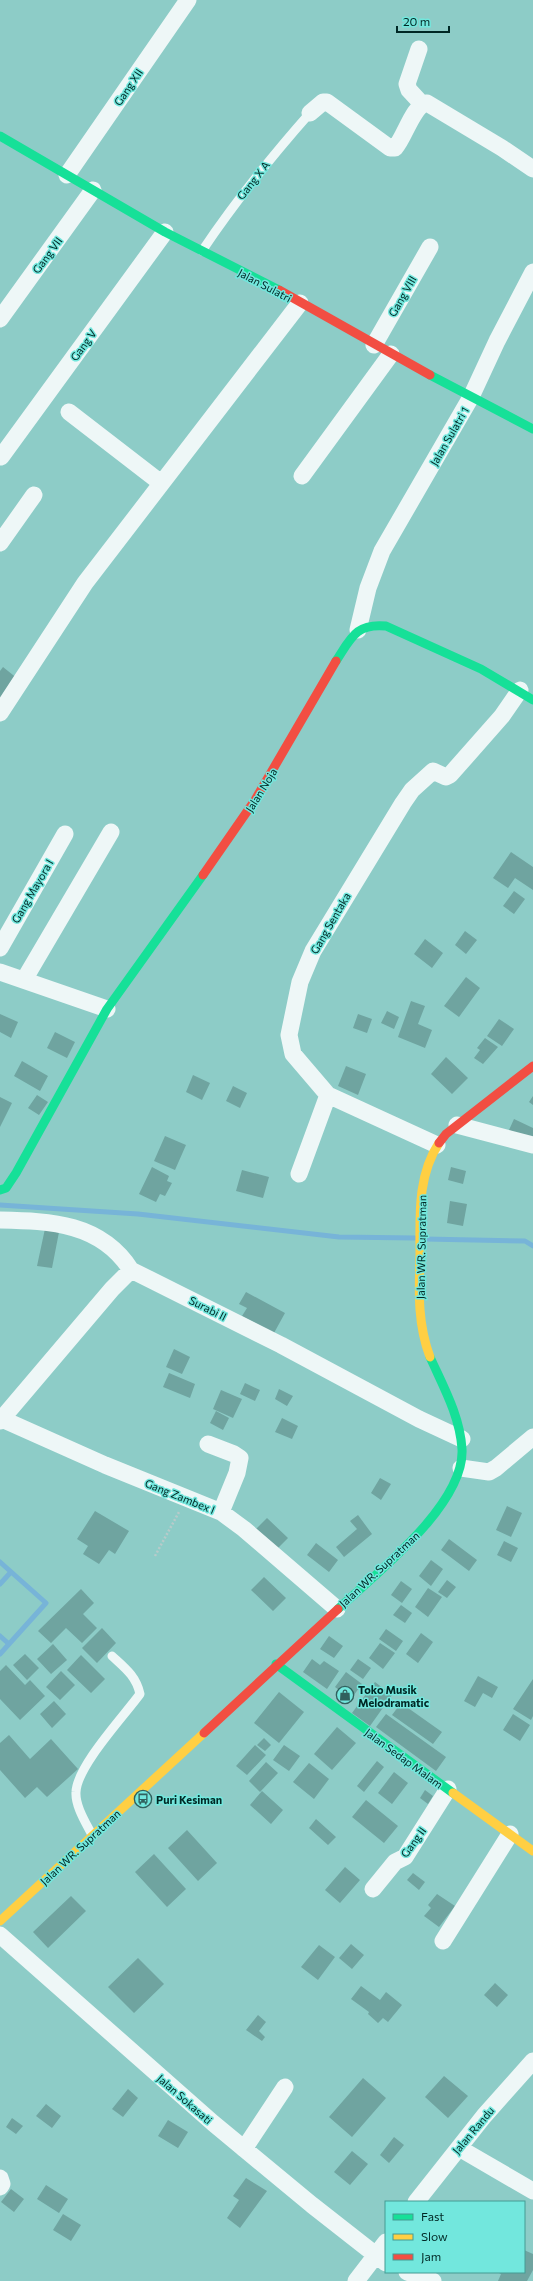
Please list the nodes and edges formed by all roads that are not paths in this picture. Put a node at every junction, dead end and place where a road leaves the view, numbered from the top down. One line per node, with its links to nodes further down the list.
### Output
1 (188, 0): 7 (street, Gang XII)
2 (419, 49): 3 (street)
3 (422, 104): 4 (street); 6 (street)
4 (310, 113): 11 (lane, Gang X A)
5 (0, 136): 7 (main road, Jalan Sulatri)
6 (533, 169)
7 (67, 175): 8 (main road, Jalan Sulatri)
8 (93, 190): 9 (main road, Jalan Sulatri); 14 (street, Gang VII)
9 (165, 232): 11 (main road, Jalan Sulatri); 20 (street, Gang V)
10 (430, 247): 15 (street, Gang VIII)
11 (202, 252): 13 (main road, Jalan Sulatri)
12 (533, 272): 17 (street, Jalan Sulatri 1)
13 (300, 303): 15 (main road, Jalan Sulatri); 22 (street)
14 (0, 319)
15 (374, 345): 16 (main road, Jalan Sulatri)
16 (391, 354): 17 (main road, Jalan Sulatri); 21 (street)
17 (471, 397): 19 (main road, Jalan Sulatri); 25 (street, Jalan Sulatri 1)
18 (69, 412): 22 (street)
19 (533, 429)
20 (1, 457)
21 (302, 476)
22 (161, 483): 29 (street)
23 (34, 495): 24 (street)
24 (0, 543)
25 (366, 600): 26 (street); 27 (street, Jalan Sulatri 1)
26 (386, 626): 27 (main road); 28 (main road)
27 (358, 630): 35 (main road, Jalan Noja)
28 (526, 695): 37 (street, Gang Sentaka)
29 (0, 714)
30 (111, 832): 34 (street)
31 (65, 834): 32 (street, Gang Mayora I)
32 (0, 948)
33 (0, 972): 34 (street)
34 (24, 980): 35 (street)
35 (107, 1009): 42 (main road, Jalan Noja)
36 (533, 1066): 38 (main road, Jalan WR. Supratman)
37 (328, 1095): 39 (street, Gang Sentaka); 41 (street)
38 (457, 1124): 39 (main road, Jalan WR. Supratman); 40 (street)
39 (437, 1145): 47 (main road, Jalan WR. Supratman)
40 (533, 1145)
41 (299, 1174)
42 (0, 1190)
43 (0, 1220): 44 (street)
44 (131, 1270): 45 (street); 47 (street, Surabi II)
45 (1, 1420): 50 (street, Gang Zambex I)
46 (532, 1438): 49 (street)
47 (462, 1439): 49 (main road, Jalan WR. Supratman)
48 (208, 1444): 50 (street)
49 (461, 1468): 51 (main road, Jalan WR. Supratman)
50 (221, 1512): 51 (street, Gang Zambex I)
51 (337, 1609): 53 (main road, Jalan WR. Supratman)
52 (112, 1656): 56 (lane)
53 (276, 1664): 54 (main road, Jalan Sedap Malam); 56 (main road, Jalan WR. Supratman)
54 (448, 1789): 55 (main road, Jalan Sedap Malam); 58 (street, Gang II)
55 (510, 1834): 57 (main road, Jalan Sedap Malam); 61 (street)
56 (92, 1835): 59 (main road, Jalan WR. Supratman)
57 (533, 1851)
58 (373, 1889)
59 (0, 1921)
60 (0, 1936): 65 (street, Jalan Sokasati)
61 (443, 1941)
62 (533, 2061): 64 (street, Jalan Randu)
63 (285, 2087): 65 (street)
64 (459, 2148): 66 (street); 67 (street, Jalan Randu)
65 (244, 2149): 69 (street, Jalan Sokasati)
66 (533, 2191)
67 (417, 2201)
68 (385, 2245): 69 (street)
69 (381, 2259): 71 (street)
70 (410, 2273): 72 (street)
71 (356, 2281)
72 (434, 2281)

